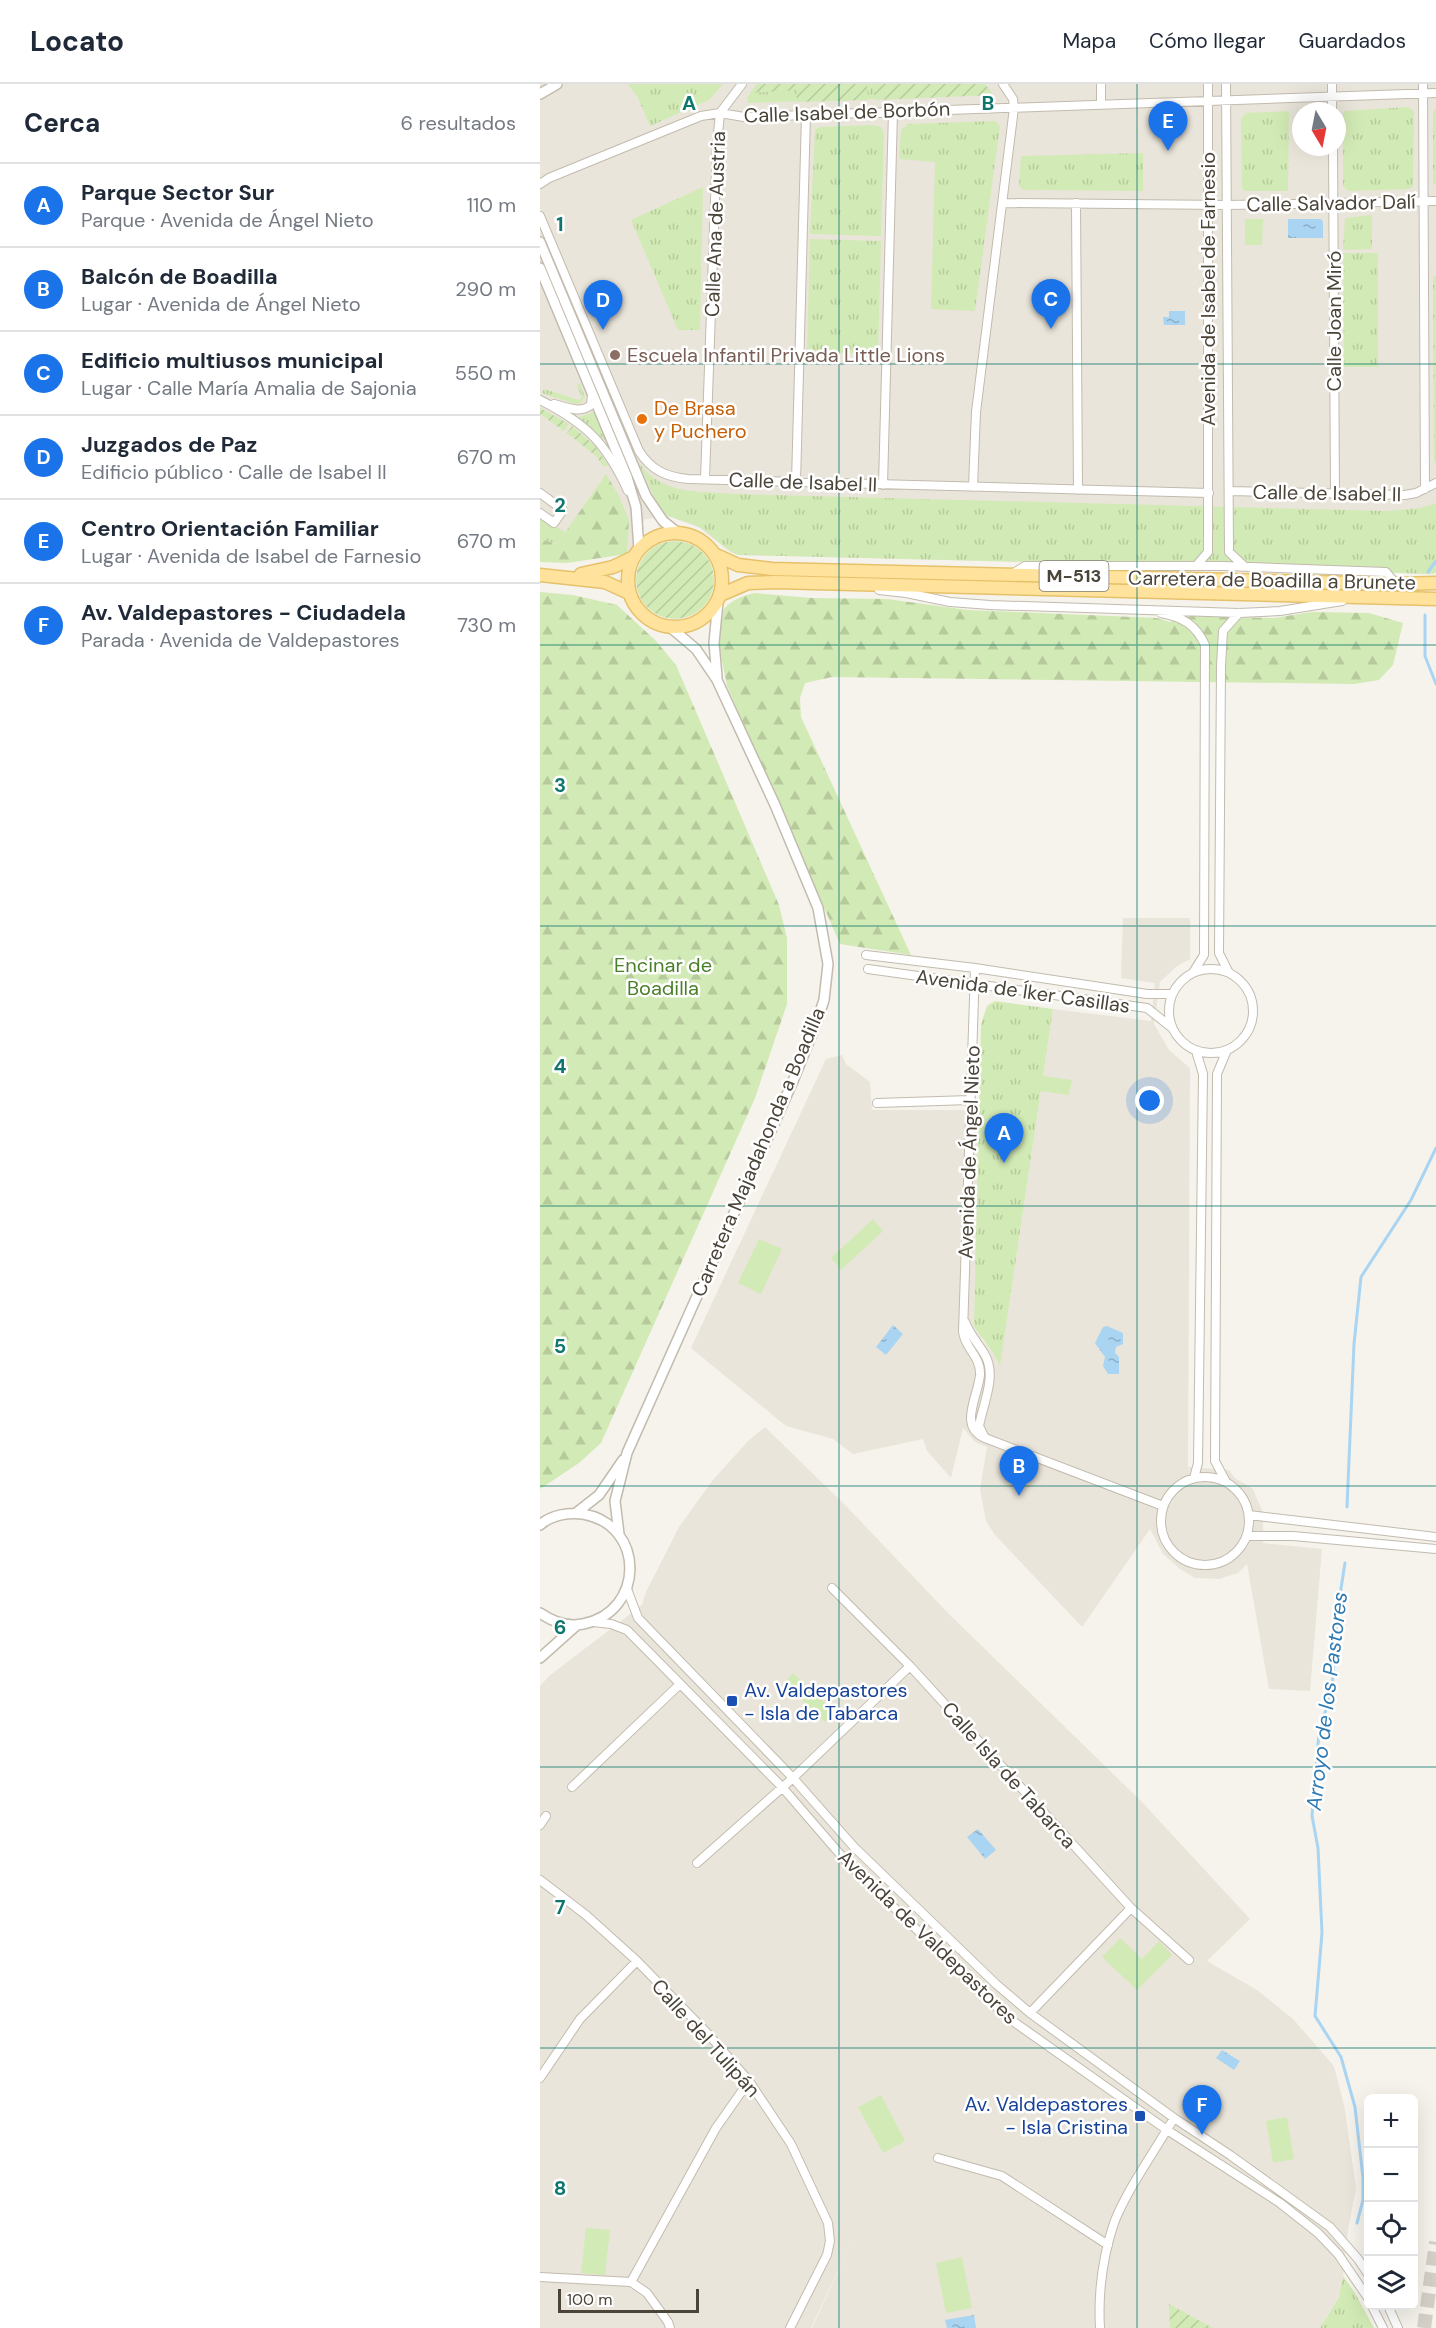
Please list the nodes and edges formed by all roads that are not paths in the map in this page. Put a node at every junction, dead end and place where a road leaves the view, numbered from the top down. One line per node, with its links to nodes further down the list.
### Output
1 (557, 84): 11 (street)
2 (742, 84): 19 (street)
3 (1003, 84): 17 (street)
4 (1101, 84): 16 (street)
5 (1208, 84): 14 (street, Avenida de Isabel de Farnesio)
6 (1226, 84): 13 (street, Avenida de Isabel de Farnesio)
7 (1332, 84): 12 (street)
8 (1423, 84): 9 (street)
9 (1423, 93): 10 (street, Calle Isabel de Borbón); 12 (street, Calle Isabel de Borbón); 23 (street)
10 (1436, 93)
11 (540, 94)
12 (1332, 96): 13 (street, Calle Isabel de Borbón); 15 (street)
13 (1226, 100): 14 (street, Calle Isabel de Borbón); 29 (street, Avenida de Isabel de Farnesio)
14 (1208, 101): 16 (street, Calle Isabel de Borbón); 28 (street, Avenida de Isabel de Farnesio)
15 (1332, 102)
16 (1101, 104): 17 (street, Calle Isabel de Borbón)
17 (1014, 108): 18 (street, Calle Isabel de Borbón); 25 (street)
18 (893, 112): 20 (street, Calle Isabel de Borbón); 40 (street)
19 (720, 113): 20 (street, Calle Isabel de Borbón); 22 (street); 37 (street, Calle Ana de Austria)
20 (806, 115): 38 (street)
21 (1333, 156): 27 (street, Calle Joan Miró)
22 (540, 184)
23 (1422, 201): 24 (street, Calle Salvador Dalí); 27 (street, Calle Salvador Dalí); 42 (street)
24 (1436, 201)
25 (1003, 203): 26 (street, Calle Salvador Dalí); 41 (street)
26 (1076, 203): 28 (street, Calle Salvador Dalí); 43 (street)
27 (1334, 203): 29 (street, Calle Salvador Dalí); 47 (street, Calle Joan Miró)
28 (1208, 204): 29 (street, Calle Salvador Dalí); 45 (street, Avenida de Isabel de Farnesio)
29 (1227, 205): 44 (street, Avenida de Isabel de Farnesio)
30 (540, 216): 32 (street, Calle de Isabel II)
31 (540, 230): 32 (street, Calle de Isabel II)
32 (550, 238): 37 (street, Calle de Isabel II)
33 (540, 242): 50 (street)
34 (540, 268): 35 (street)
35 (592, 395): 36 (street); 49 (street)
36 (540, 400): 49 (street)
37 (705, 479): 38 (street, Calle de Isabel II)
38 (796, 482): 40 (street, Calle de Isabel II)
39 (1436, 483): 42 (street, Calle de Isabel II)
40 (882, 485): 41 (street, Calle de Isabel II)
41 (973, 487): 43 (street, Calle de Isabel II)
42 (1425, 489): 47 (street, Calle de Isabel II)
43 (1078, 490): 45 (street, Calle de Isabel II)
44 (1229, 491): 47 (street, Calle de Isabel II); 54 (street, Avenida de Isabel de Farnesio)
45 (1209, 493): 53 (street, Avenida de Isabel de Farnesio)
46 (540, 494): 48 (street)
47 (1335, 495)
48 (540, 513)
49 (638, 520): 51 (street)
50 (678, 533): 51 (main road); 52 (main road, M-513)
51 (637, 553): 57 (main road); 61 (main road)
52 (714, 554): 55 (main road, Carretera de Boadilla a Brunete / M-513); 62 (main road)
53 (1197, 566): 54 (street); 55 (street)
54 (1245, 567): 60 (street)
55 (1011, 574): 60 (main road, Carretera de Boadilla a Brunete / M-513)
56 (540, 575): 57 (main road)
57 (564, 576): 61 (main road)
58 (1436, 583): 60 (main road, Carretera de Boadilla a Brunete / M-513)
59 (818, 584): 62 (main road, Carretera de Boadilla a Brunete / M-513); 63 (main road, Carretera de Boadilla a Brunete / M-513); 65 (street)
60 (1396, 584)
61 (629, 593): 67 (main road)
62 (719, 598): 67 (main road, M-513); 68 (street, Carretera Majadahonda a Boadilla)
63 (1361, 598): 64 (main road, Carretera de Boadilla a Brunete / M-513); 66 (street)
64 (1436, 599)
65 (1136, 608): 66 (street); 72 (street)
66 (1239, 613): 73 (street)
67 (670, 627): 68 (street, Carretera Majadahonda a Boadilla)
68 (717, 680): 81 (street, Carretera Majadahonda a Boadilla)
69 (866, 955): 70 (street, Avenida de Íker Casillas)
70 (975, 968): 74 (street, Avenida de Ángel Nieto); 75 (street, Avenida de Íker Casillas)
71 (868, 969): 74 (street, Avenida de Íker Casillas)
72 (1194, 971): 73 (street); 75 (street)
73 (1228, 972): 77 (street)
74 (974, 984): 76 (street, Avenida de Íker Casillas); 79 (street, Avenida de Ángel Nieto)
75 (1171, 994): 76 (street)
76 (1171, 1027): 78 (street)
77 (1227, 1050): 78 (street); 83 (street)
78 (1196, 1051): 82 (street)
79 (970, 1100): 80 (street); 84 (street, Avenida de Ángel Nieto)
80 (877, 1103)
81 (627, 1453): 85 (street, Carretera Majadahonda a Boadilla); 88 (street, Carretera Majadahonda a Boadilla)
82 (1194, 1478): 83 (street); 84 (street)
83 (1226, 1482): 86 (street)
84 (1163, 1506): 89 (street)
85 (576, 1513): 87 (street); 88 (street)
86 (1249, 1515): 89 (street); 90 (street)
87 (540, 1525)
88 (619, 1534): 93 (street, Carretera Majadahonda a Boadilla)
89 (1247, 1536): 91 (street)
90 (1436, 1537)
91 (1436, 1549)
92 (832, 1588): 98 (street, Calle Isla de Tabarca)
93 (627, 1589): 95 (street); 100 (street, Avenida de Valdepastores)
94 (540, 1612): 96 (street)
95 (593, 1622): 96 (street); 99 (street, Avenida de Valdepastores)
96 (577, 1625): 97 (street)
97 (540, 1658)
98 (910, 1666): 100 (street); 107 (street, Calle Isla de Tabarca)
99 (679, 1684): 101 (street); 102 (street, Avenida de Valdepastores)
100 (793, 1778): 102 (street); 110 (street, Avenida de Valdepastores)
101 (572, 1787)
102 (782, 1787): 105 (street); 114 (street, Avenida de Valdepastores)
103 (546, 1816): 104 (street)
104 (540, 1825)
105 (697, 1863)
106 (540, 1880): 109 (street, Calle del Tulipán)
107 (1131, 1908): 108 (street, Calle Isla de Tabarca); 110 (street)
108 (1189, 1960)
109 (637, 1961): 111 (street); 112 (street, Calle del Tulipán)
110 (1030, 2013): 113 (street, Avenida de Valdepastores)
111 (540, 2078)
112 (749, 2081): 119 (street); 124 (street, Calle del Tulipán)
113 (1174, 2118): 114 (street); 117 (street, Avenida de Valdepastores)
114 (1167, 2130): 116 (street); 120 (street, Avenida de Valdepastores)
115 (938, 2158): 116 (street)
116 (1108, 2245): 125 (street)
117 (1364, 2268)
118 (540, 2277): 119 (street)
119 (631, 2282): 123 (street)
120 (1364, 2291)
121 (1374, 2310): 126 (street)
122 (1390, 2310): 127 (street)
123 (670, 2328)
124 (790, 2328)
125 (1100, 2328)
126 (1383, 2328)
127 (1398, 2328)

